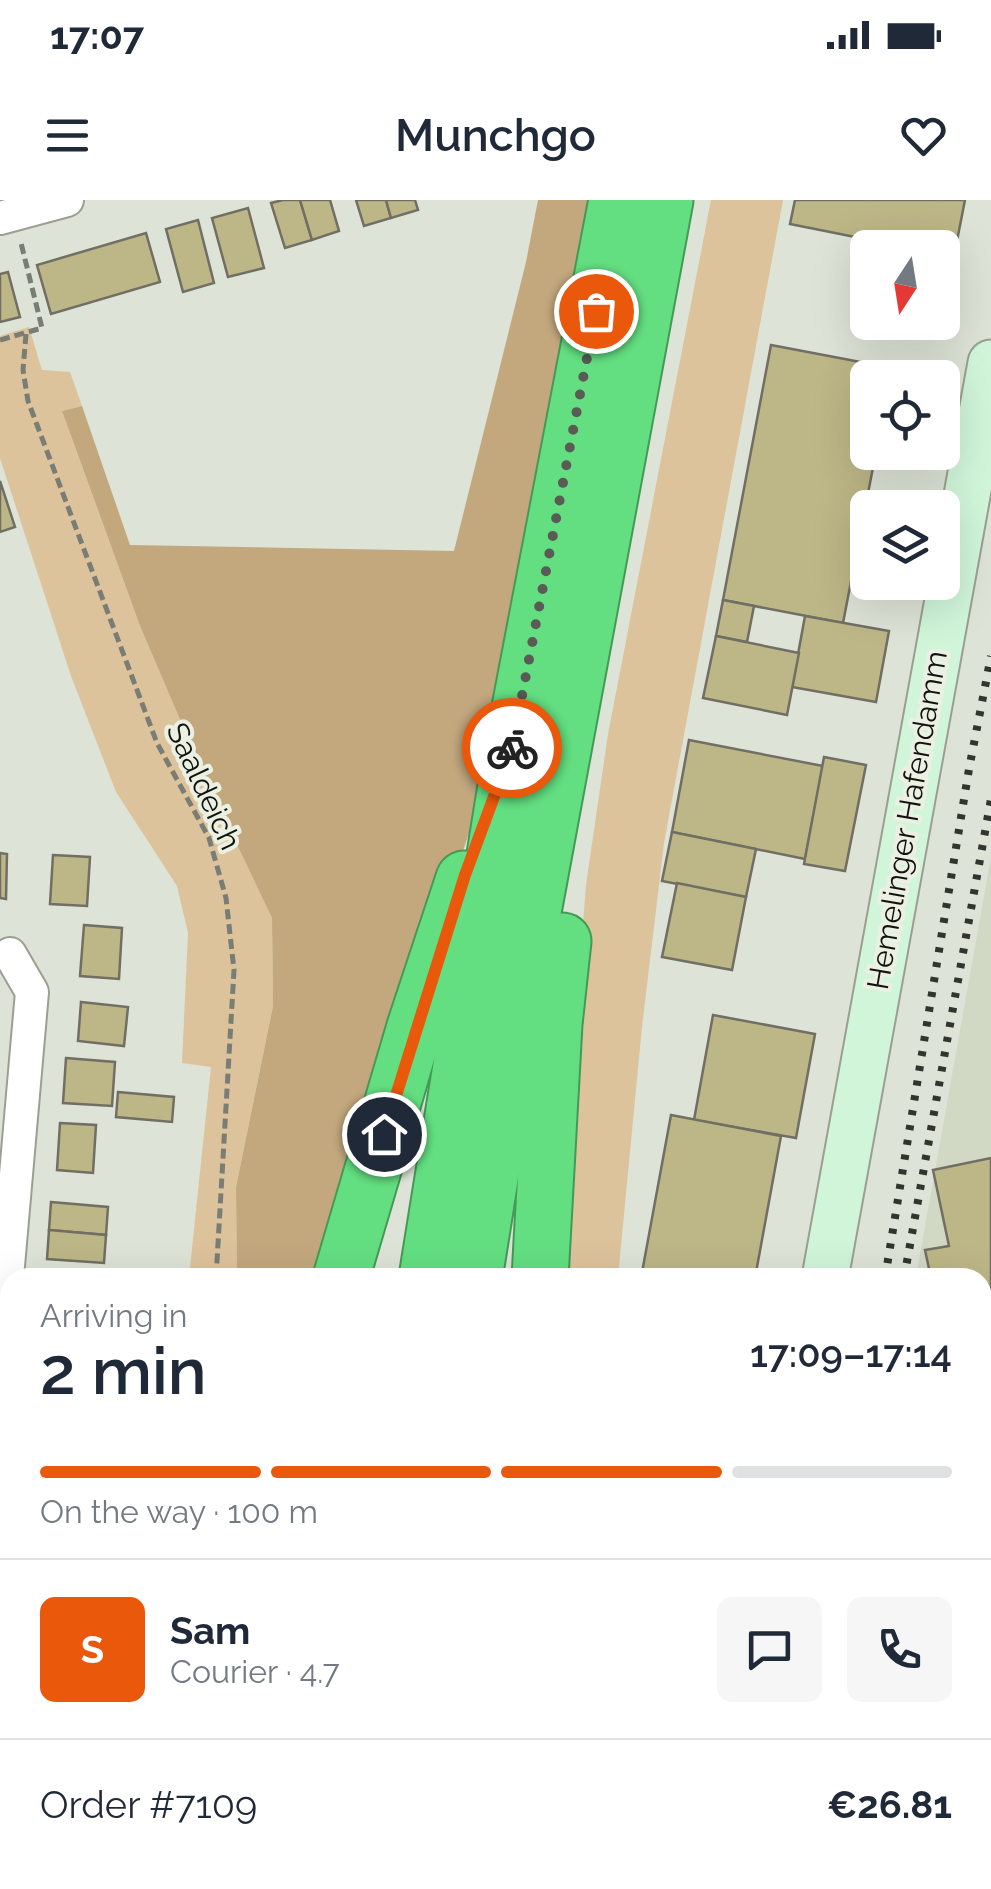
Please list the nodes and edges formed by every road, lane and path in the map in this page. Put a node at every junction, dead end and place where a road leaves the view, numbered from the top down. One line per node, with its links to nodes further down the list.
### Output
1 (67, 200): 5 (street)
2 (617, 200): 9 (highway)
3 (665, 200): 15 (highway)
4 (687, 200): 16 (highway)
5 (7, 216): 6 (path, Saaldeich)
6 (26, 334): 7 (path); 12 (path, Saaldeich)
7 (0, 340)
8 (991, 363): 17 (street, Hemelinger Hafendamm)
9 (511, 754): 13 (highway); 14 (highway)
10 (10, 954): 11 (street)
11 (8, 1268)
12 (217, 1268)
13 (344, 1268)
14 (429, 1268)
15 (476, 1268)
16 (541, 1268)
17 (827, 1268)

